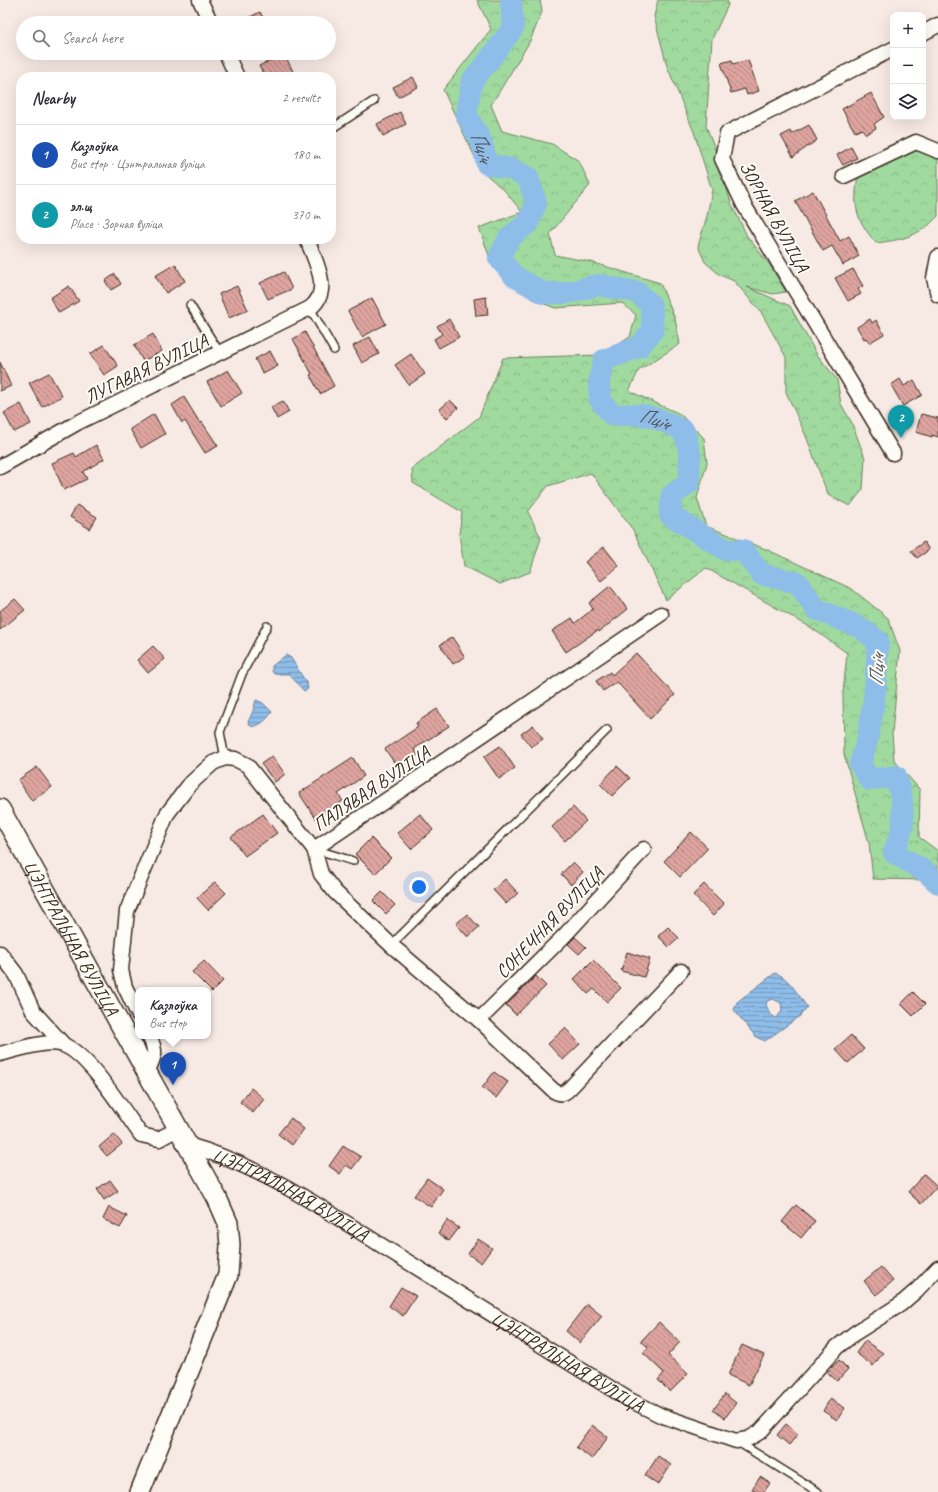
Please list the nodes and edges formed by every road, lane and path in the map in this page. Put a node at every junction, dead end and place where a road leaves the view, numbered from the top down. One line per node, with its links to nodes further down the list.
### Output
1 (200, 0): 2 (street)
2 (208, 16)
3 (938, 25): 4 (street)
4 (926, 31)
5 (890, 51): 19 (street, ЗОРНАЯ ВУЛІЦА)
6 (229, 60): 7 (street)
7 (235, 72)
8 (374, 101): 9 (lane)
9 (336, 126)
10 (938, 151): 11 (street)
11 (844, 176)
12 (309, 244): 16 (street)
13 (938, 257): 14 (street)
14 (938, 294)
15 (190, 305): 18 (lane)
16 (310, 308): 17 (lane); 18 (street, ЛУГАВАЯ ВУЛІЦА)
17 (334, 350)
18 (220, 353): 20 (street, ЛУГАВАЯ ВУЛІЦА)
19 (893, 453)
20 (0, 467)
21 (661, 614): 26 (street, ПАЛЯВАЯ ВУЛІЦА)
22 (267, 626): 24 (lane)
23 (607, 730): 29 (lane)
24 (225, 758): 26 (street, ПАЛЯВАЯ ВУЛІЦА); 32 (street)
25 (0, 809): 37 (main road, ЦЭНТРАЛЬНАЯ ВУЛІЦА)
26 (314, 849): 28 (lane); 29 (street)
27 (644, 849): 33 (street, СОНЕЧНАЯ ВУЛІЦА)
28 (353, 860)
29 (391, 945): 33 (street)
30 (0, 953): 35 (street)
31 (681, 971): 33 (street)
32 (135, 1008)
33 (479, 1020)
34 (151, 1039): 37 (street)
35 (63, 1044): 36 (street); 38 (street)
36 (0, 1054)
37 (146, 1074): 38 (main road, ЦЭНТРАЛЬНАЯ ВУЛІЦА)
38 (179, 1128): 39 (main road, ЦЭНТРАЛЬНАЯ ВУЛІЦА)
39 (188, 1145): 41 (street, ЦЭНТРАЛЬНАЯ ВУЛІЦА); 42 (main road)
40 (938, 1268): 41 (street)
41 (736, 1441): 43 (lane)
42 (140, 1492)
43 (818, 1492)

